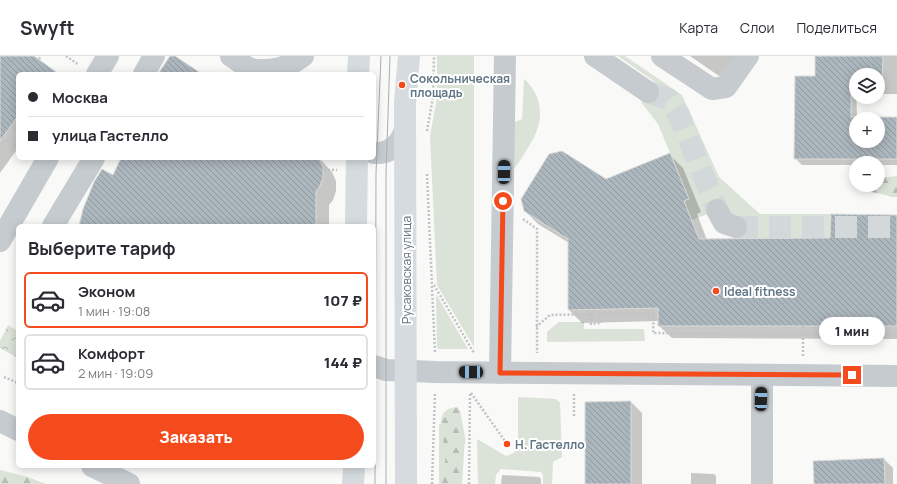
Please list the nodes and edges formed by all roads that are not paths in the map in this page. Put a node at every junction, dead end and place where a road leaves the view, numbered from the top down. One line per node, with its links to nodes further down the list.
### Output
1 (108, 56): 11 (street)
2 (154, 56): 13 (street)
3 (231, 56): 12 (street)
4 (303, 56): 12 (street)
5 (359, 56): 14 (main road)
6 (409, 56): 16 (main road, Русаковская улица)
7 (505, 56): 28 (street)
8 (595, 56): 15 (street)
9 (662, 56): 10 (street)
10 (748, 56)
11 (89, 70)
12 (253, 71)
13 (145, 72)
14 (358, 72)
15 (648, 92)
16 (405, 130): 17 (street); 27 (main road, Русаковская улица)
17 (376, 153)
18 (47, 160): 25 (street)
19 (93, 160): 22 (street)
20 (348, 164): 23 (main road)
21 (717, 210): 24 (street)
22 (54, 224)
23 (356, 224)
24 (736, 227)
25 (0, 241)
26 (376, 367): 27 (street)
27 (406, 372): 28 (street); 37 (main road, Русаковская улица)
28 (500, 373): 29 (street)
29 (762, 375): 30 (street); 38 (street)
30 (897, 376)
31 (0, 421): 32 (street)
32 (16, 429)
33 (96, 468): 35 (street)
34 (354, 468): 36 (main road)
35 (129, 484)
36 (354, 484)
37 (406, 484)
38 (762, 484)

